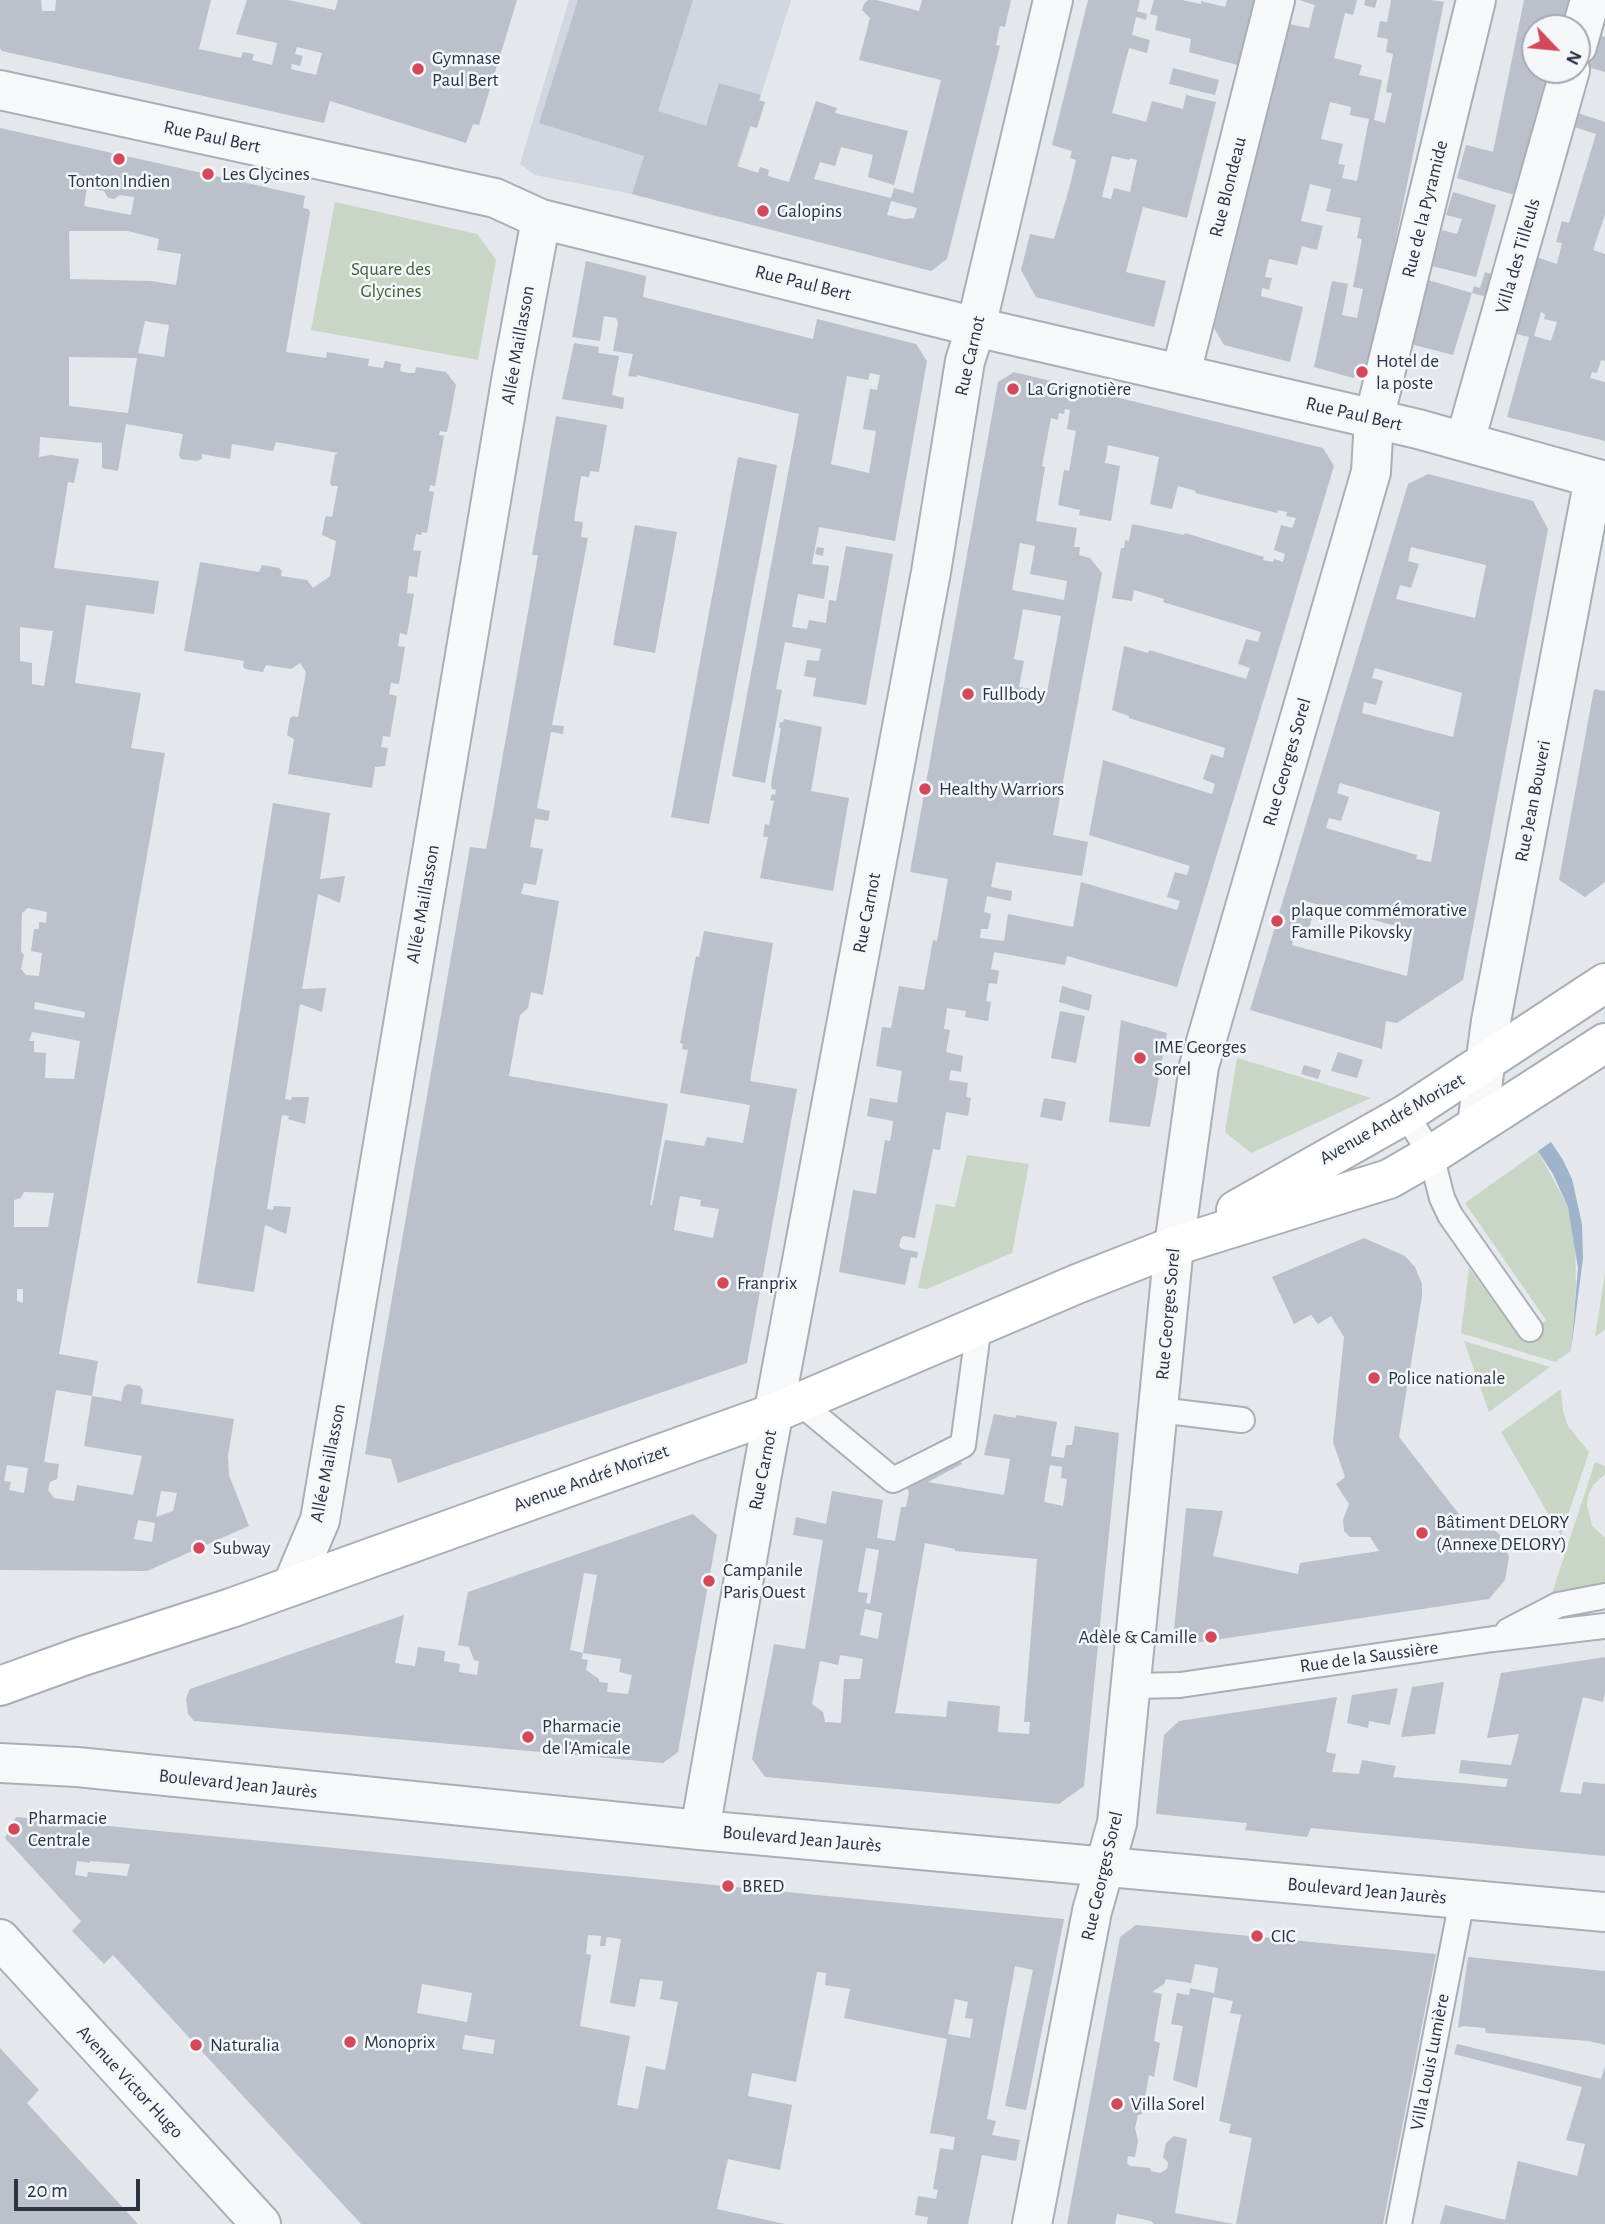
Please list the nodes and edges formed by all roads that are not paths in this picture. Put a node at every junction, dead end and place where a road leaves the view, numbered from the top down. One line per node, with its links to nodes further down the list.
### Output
1 (1053, 0): 7 (street, Rue Carnot)
2 (1275, 0): 8 (street, Rue Blondeau)
3 (1476, 0): 9 (street, Rue de la Pyramide)
4 (1566, 84): 10 (street, Villa des Tilleuls)
5 (0, 90): 6 (street, Rue Paul Bert)
6 (541, 219): 7 (street, Rue Paul Bert); 24 (street, Allée Maillasson)
7 (976, 327): 8 (street, Rue Paul Bert); 21 (street, Rue Carnot)
8 (1181, 373): 9 (street, Rue Paul Bert)
9 (1374, 419): 10 (street, Rue Paul Bert); 18 (street, Rue Georges Sorel)
10 (1465, 441): 11 (street, Rue Paul Bert)
11 (1600, 479): 14 (street, Rue Jean Bouveri)
12 (1605, 983): 14 (main road, Avenue André Morizet)
13 (1605, 1043): 16 (main road, Avenue André Morizet)
14 (1484, 1065): 15 (main road, Avenue André Morizet); 16 (street, Rue Jean Bouveri)
15 (1406, 1114): 17 (lane); 18 (main road, Avenue André Morizet)
16 (1477, 1125): 17 (main road, Avenue André Morizet)
17 (1431, 1155): 18 (main road, Avenue André Morizet); 20 (lane)
18 (1174, 1246): 19 (main road, Avenue André Morizet); 22 (street, Rue Georges Sorel)
19 (979, 1325): 21 (main road, Avenue André Morizet); 21 (lane)
20 (1530, 1329)
21 (787, 1407): 24 (main road, Avenue André Morizet); 31 (street, Rue Carnot)
22 (1159, 1410): 23 (lane); 29 (street, Rue Georges Sorel)
23 (1242, 1420)
24 (292, 1586): 28 (main road, Avenue André Morizet)
25 (1605, 1596): 27 (lane)
26 (1605, 1626): 27 (lane, Rue de la Saussière)
27 (1493, 1639): 29 (lane, Rue de la Saussière)
28 (0, 1686)
29 (1132, 1686): 32 (street, Rue Georges Sorel)
30 (0, 1762): 31 (street, Boulevard Jean Jaurès)
31 (700, 1830): 32 (street, Boulevard Jean Jaurès)
32 (1105, 1867): 33 (street, Boulevard Jean Jaurès); 37 (street, Rue Georges Sorel)
33 (1462, 1900): 34 (street, Boulevard Jean Jaurès); 38 (lane, Villa Louis Lumière)
34 (1605, 1912)
35 (0, 1939): 36 (street, Avenue Victor Hugo)
36 (261, 2224)
37 (1032, 2224)
38 (1399, 2224)

